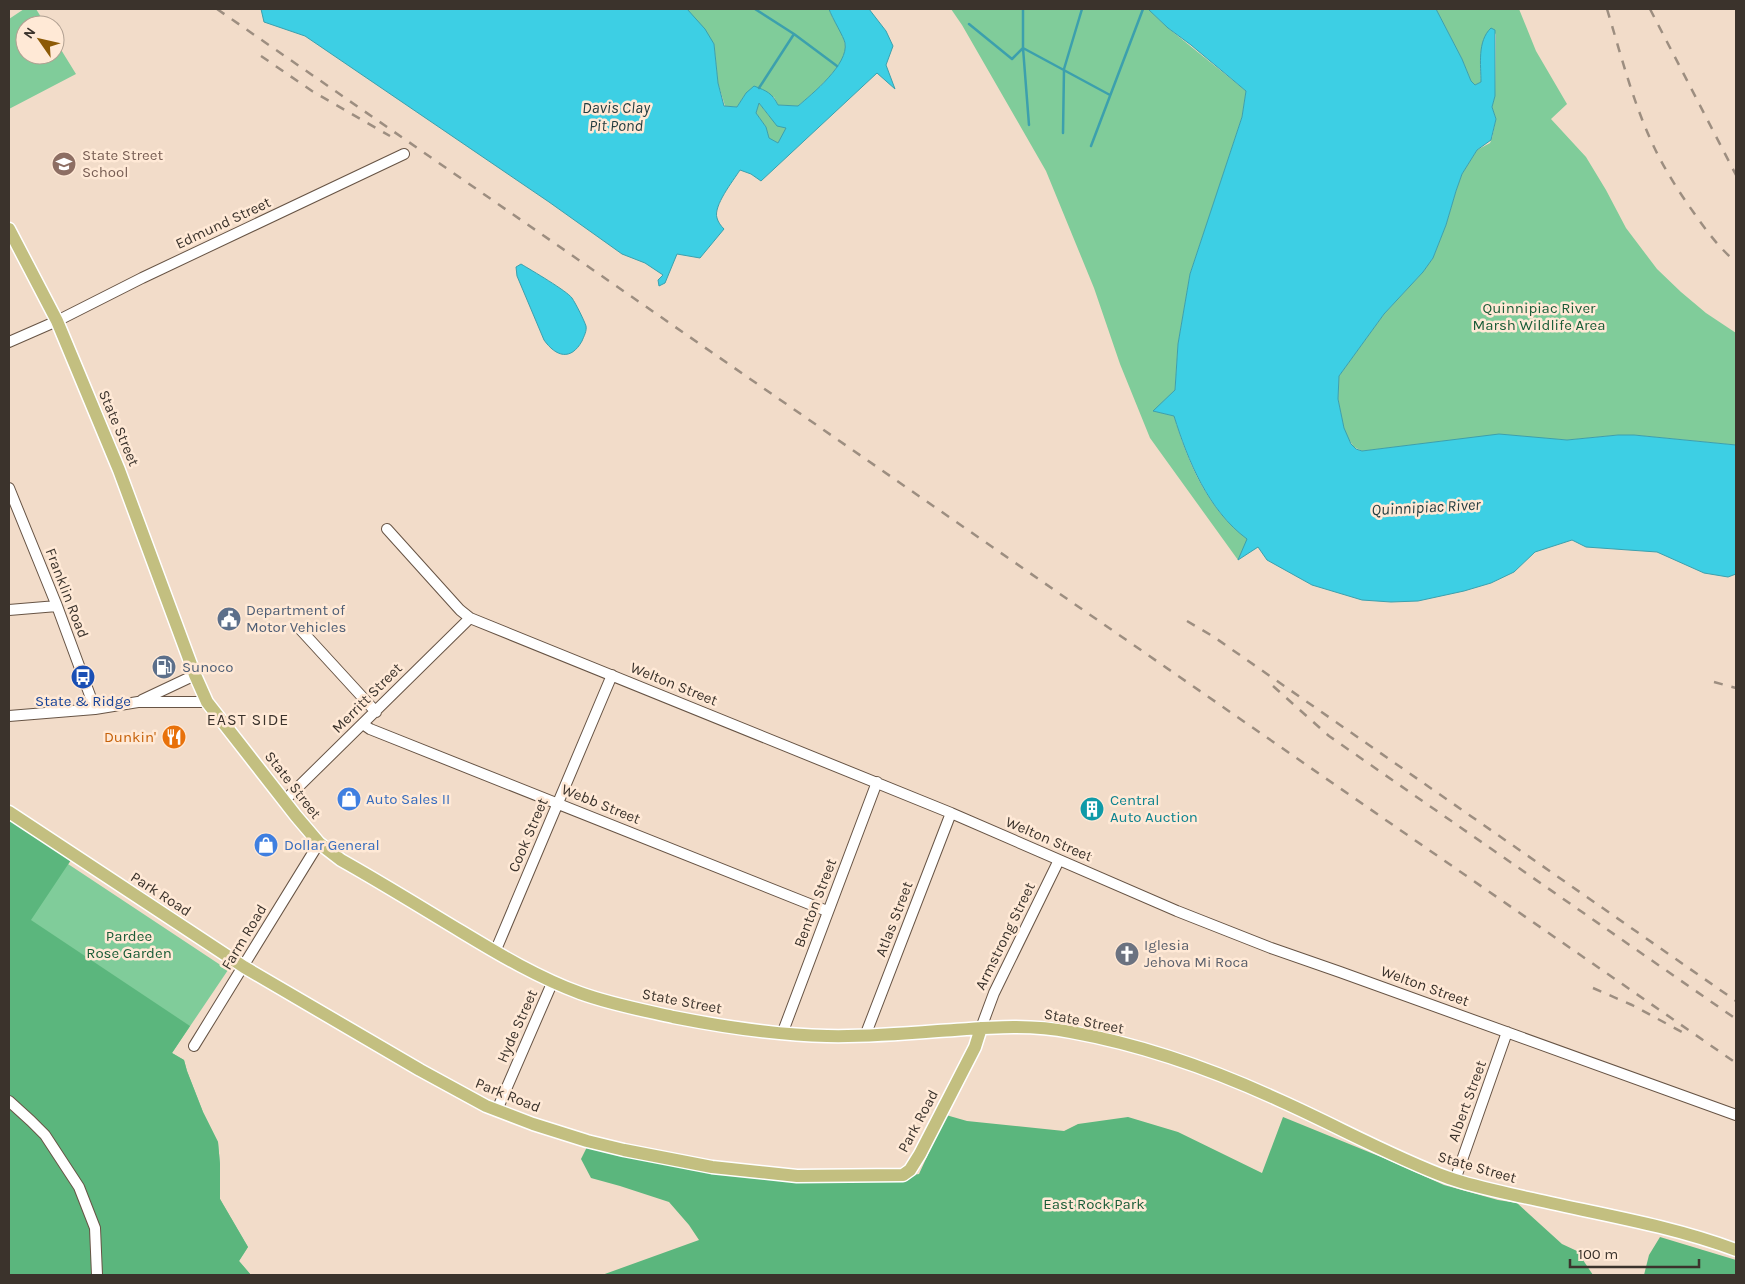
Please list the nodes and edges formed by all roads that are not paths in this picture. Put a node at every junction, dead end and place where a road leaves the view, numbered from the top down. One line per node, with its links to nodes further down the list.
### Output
1 (404, 154): 3 (street, Edmund Street)
2 (9, 229): 3 (main road, State Street)
3 (57, 321): 4 (street, Edmund Street); 11 (main road, State Street)
4 (9, 342)
5 (9, 489): 7 (street, Franklin Road)
6 (387, 529): 9 (street, Welton Street)
7 (57, 606): 8 (street); 15 (street, Franklin Road)
8 (9, 610)
9 (470, 618): 12 (street, Welton Street); 16 (street, Merritt Street)
10 (300, 629): 16 (street)
11 (195, 675): 13 (street); 14 (main road, State Street)
12 (612, 675): 19 (street, Welton Street); 21 (street, Cook Street)
13 (138, 702): 14 (street); 15 (street)
14 (207, 702): 20 (main road, State Street)
15 (95, 708): 17 (street)
16 (376, 712): 18 (street, Merritt Street)
17 (9, 716)
18 (363, 724): 20 (street, Merritt Street); 21 (street, Webb Street)
19 (877, 782): 23 (street, Welton Street); 26 (street, Benton Street)
20 (285, 800): 24 (main road, State Street)
21 (558, 803): 26 (street, Webb Street); 27 (street, Cook Street)
22 (9, 812): 28 (main road, Park Road)
23 (951, 813): 25 (street, Welton Street); 33 (street, Atlas Street)
24 (319, 843): 27 (main road, State Street); 28 (street, Farm Road)
25 (1059, 860): 30 (street, Armstrong Street); 31 (street, Welton Street)
26 (827, 911): 32 (street, Benton Street)
27 (496, 952): 29 (main road, State Street)
28 (244, 967): 34 (street, Farm Road); 36 (main road, Park Road)
29 (553, 981): 32 (main road, State Street); 36 (street, Hyde Street)
30 (981, 1028): 33 (main road, State Street); 36 (main road, Park Road); 38 (main road, State Street)
31 (1507, 1032): 37 (street, Welton Street); 38 (street, Albert Street)
32 (782, 1034): 33 (main road, State Street)
33 (866, 1036)
34 (194, 1046)
35 (9, 1101): 40 (street)
36 (497, 1110)
37 (1736, 1114)
38 (1455, 1180): 39 (main road, State Street)
39 (1736, 1250)
40 (97, 1275)

